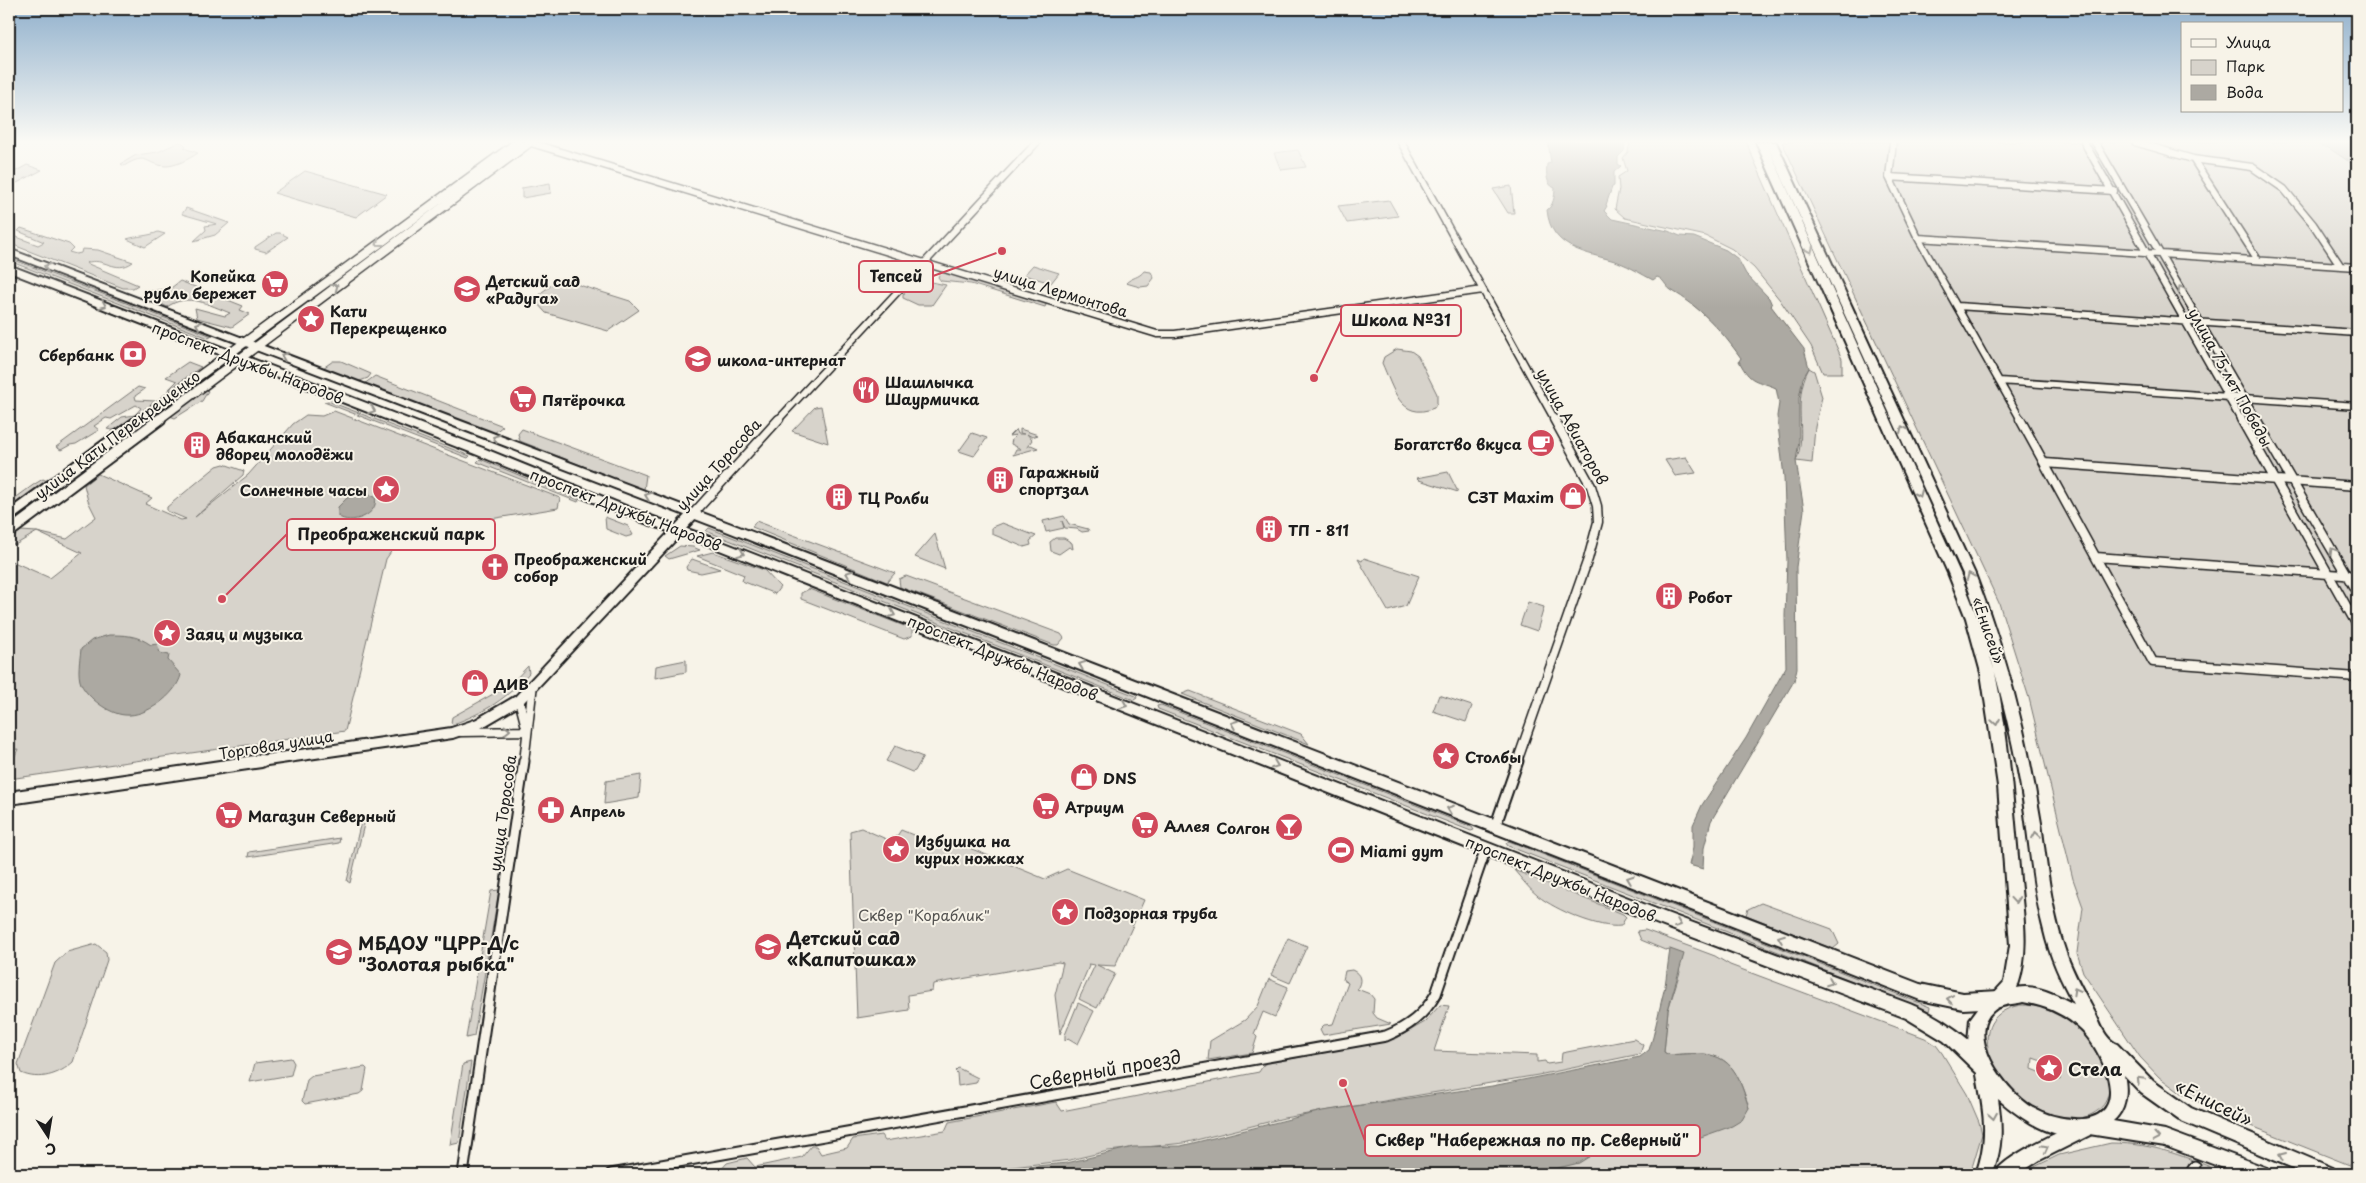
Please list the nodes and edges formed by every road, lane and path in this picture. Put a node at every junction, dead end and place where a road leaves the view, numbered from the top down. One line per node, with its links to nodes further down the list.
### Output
1 (445, 197): 27 (street, улица Кати Перекрещенко, one-way to 27)
2 (453, 197): 27 (street, улица Кати Перекрещенко, one-way to 2)
3 (712, 197): 18 (street, улица Лермонтова)
4 (986, 197): 18 (street, улица Торосова)
5 (1432, 197): 22 (street, улица Авиаторов)
6 (1786, 197): 58 (main road, «Енисей», one-way to 58)
7 (1796, 197): 59 (main road, «Енисей», one-way to 7)
8 (1899, 197): 13 (street)
9 (2115, 197): 15 (street, улица 75 лет Победы)
10 (2127, 197): 16 (street, улица 75 лет Победы)
11 (2218, 197): 17 (street)
12 (2291, 197): 19 (street)
13 (1918, 238): 15 (street); 23 (street)
14 (9, 252): 27 (main road, проспект Дружбы Народов, one-way to 14)
15 (2145, 254): 16 (street); 24 (street, улица 75 лет Победы)
16 (2161, 254): 17 (street); 25 (street, улица 75 лет Победы, one-way to 16)
17 (2258, 260): 19 (street)
18 (926, 262): 22 (street, улица Лермонтова); 37 (street, улица Торосова)
19 (2340, 266): 20 (street)
20 (2357, 267)
21 (9, 268): 28 (main road, проспект Дружбы Народов, one-way to 28)
22 (1483, 290): 56 (street, улица Авиаторов)
23 (1957, 306): 24 (street); 29 (street)
24 (2184, 320): 25 (street); 30 (street, улица 75 лет Победы)
25 (2200, 322): 26 (street); 31 (street, улица 75 лет Победы)
26 (2357, 333)
27 (250, 344): 28 (street, улица Кати Перекрещенко); 37 (main road, проспект Дружбы Народов, one-way to 27)
28 (234, 357): 38 (street, улица Кати Перекрещенко); 39 (main road, проспект Дружбы Народов, one-way to 39); 40 (street, улица Кати Перекрещенко)
29 (1999, 381): 30 (street); 33 (street)
30 (2227, 397): 31 (street); 34 (street, улица 75 лет Победы)
31 (2242, 398): 32 (street); 35 (street, улица 75 лет Победы)
32 (2357, 406)
33 (2045, 463): 34 (street); 41 (street)
34 (2274, 479): 35 (street); 42 (street, улица 75 лет Победы)
35 (2291, 481): 36 (street); 43 (street, улица 75 лет Победы, one-way to 35)
36 (2357, 486)
37 (693, 514): 39 (street, улица Торосова); 49 (main road, проспект Дружбы Народов, one-way to 37)
38 (9, 516)
39 (678, 531): 48 (street, улица Торосова); 52 (main road, проспект Дружбы Народов, one-way to 52)
40 (9, 532)
41 (2096, 557): 42 (street); 47 (street)
42 (2328, 574): 43 (street); 46 (street, улица 75 лет Победы)
43 (2347, 575): 44 (street); 45 (street, улица 75 лет Победы)
44 (2357, 576)
45 (2357, 593)
46 (2357, 625)
47 (2357, 677)
48 (533, 683): 50 (street, Торговая улица); 51 (street, улица Торосова)
49 (1154, 693): 52 (main road); 56 (main road, проспект Дружбы Народов, one-way to 49)
50 (519, 700): 51 (street); 53 (street); 54 (street, Торговая улица)
51 (530, 707): 53 (street, улица Торосова)
52 (1143, 712): 57 (main road, проспект Дружбы Народов, one-way to 57)
53 (527, 731): 54 (street, one-way to 53); 62 (street, улица Торосова)
54 (452, 733): 55 (street, Торговая улица)
55 (9, 798)
56 (1495, 827): 58 (main road, проспект Дружбы Народов, one-way to 56)
57 (1486, 848): 60 (main road, проспект Дружбы Народов, one-way to 60); 63 (street, Северный проезд)
58 (1999, 999): 59 (main road, «Енисей»); 60 (main road, «Енисей»)
59 (2101, 1040): 61 (main road, «Енисей»); 67 (main road, «Енисей», one-way to 59)
60 (1984, 1068): 61 (main road, «Енисей»); 64 (main road, one-way to 64)
61 (2091, 1126): 65 (main road, one-way to 61); 66 (main road, «Енисей», one-way to 66)
62 (463, 1174)
63 (611, 1174)
64 (1984, 1174)
65 (2004, 1174)
66 (2261, 1174)
67 (2327, 1174)

